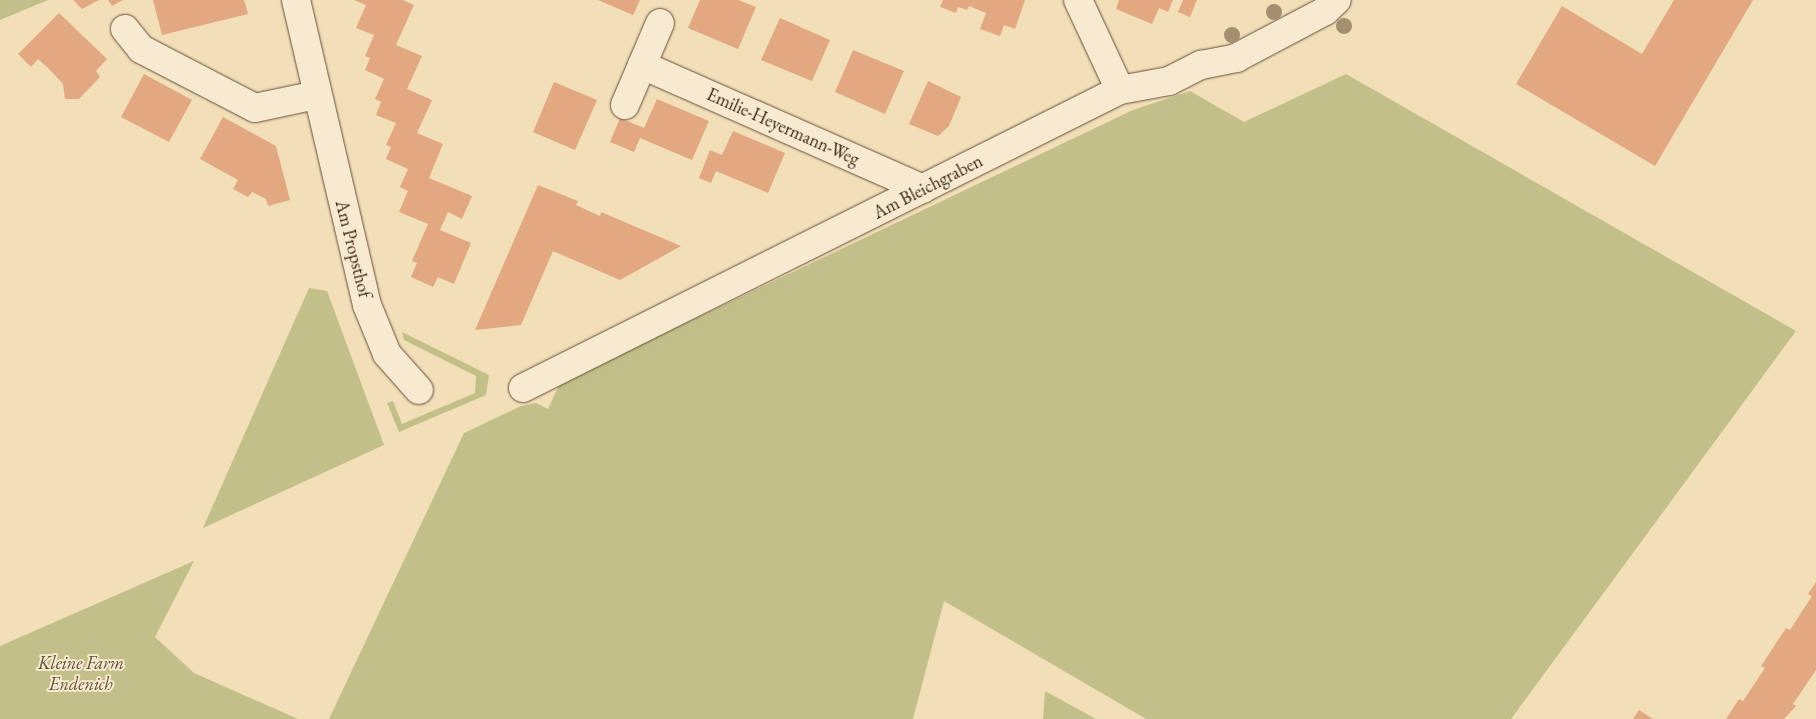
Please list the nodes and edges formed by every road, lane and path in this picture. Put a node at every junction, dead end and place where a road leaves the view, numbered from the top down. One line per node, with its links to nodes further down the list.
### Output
1 (296, 0): 8 (street, Am Propsthof)
2 (1078, 0): 7 (street)
3 (1337, 0): 7 (street, Am Bleichgraben)
4 (660, 23): 6 (street)
5 (125, 29): 8 (street)
6 (642, 65): 9 (street); 10 (street, Emilie-Heyermann-Weg)
7 (1120, 90): 10 (street, Am Bleichgraben)
8 (316, 95): 12 (street, Am Propsthof)
9 (625, 105)
10 (923, 189): 11 (street, Am Bleichgraben)
11 (523, 388)
12 (418, 390)

